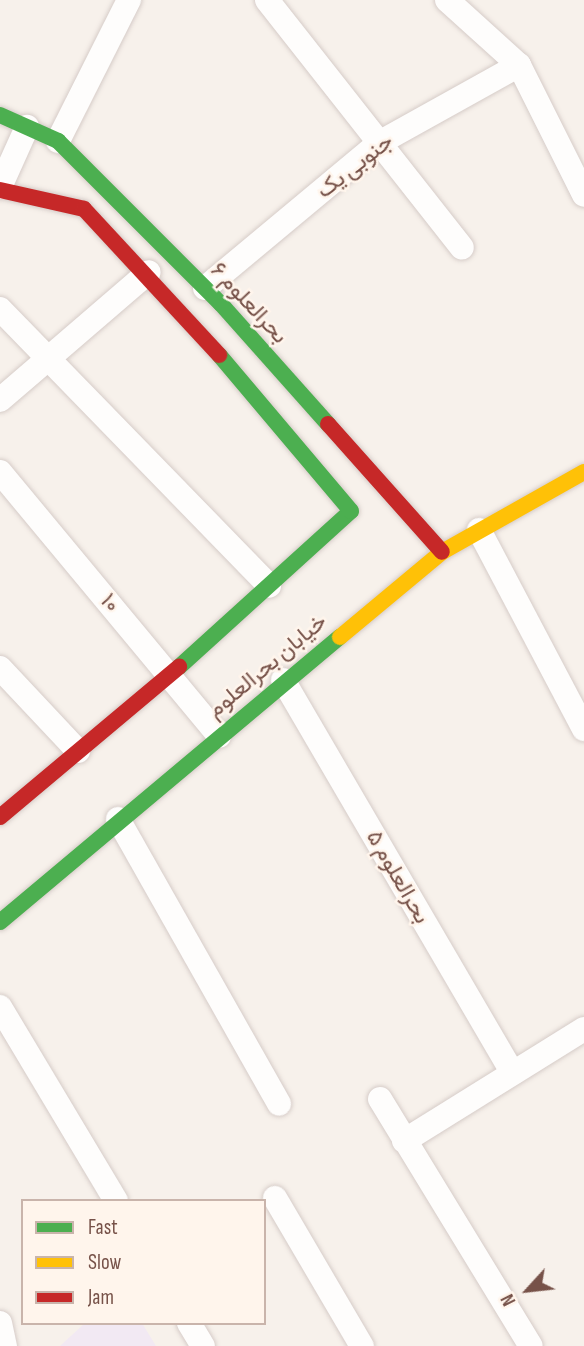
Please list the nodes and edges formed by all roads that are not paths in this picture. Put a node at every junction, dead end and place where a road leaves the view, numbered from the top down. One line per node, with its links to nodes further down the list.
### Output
1 (129, 0): 7 (street)
2 (267, 0): 8 (street)
3 (447, 0): 4 (street)
4 (519, 65): 8 (street, جنوبی یک); 10 (street)
5 (0, 116): 6 (street, بحرالعلوم ۶)
6 (27, 127): 7 (street, بحرالعلوم ۶); 9 (street)
7 (58, 141): 13 (street, بحرالعلوم ۶)
8 (379, 143): 11 (street); 13 (street, جنوبی یک)
9 (0, 188): 12 (street)
10 (584, 195)
11 (462, 248)
12 (149, 271): 15 (street); 21 (street)
13 (205, 288): 20 (street, بحرالعلوم ۶)
14 (0, 309): 15 (street)
15 (47, 362): 16 (street); 21 (street)
16 (0, 400)
17 (0, 472): 23 (street, ۱۰)
18 (584, 472): 19 (street, خیابان بحرالعلوم)
19 (480, 530): 20 (street, خیابان بحرالعلوم); 25 (street)
20 (442, 552): 24 (street, خیابان بحرالعلوم)
21 (269, 586): 23 (street)
22 (0, 668): 27 (street)
23 (170, 676): 26 (street, ۱۰); 27 (street)
24 (283, 680): 26 (street, خیابان بحرالعلوم); 33 (street, بحرالعلوم ۵)
25 (584, 729)
26 (219, 736): 29 (street, خیابان بحرالعلوم)
27 (78, 751): 28 (street)
28 (0, 817)
29 (118, 819): 30 (street, خیابان بحرالعلوم); 35 (street)
30 (0, 922)
31 (0, 1007): 38 (street)
32 (584, 1029): 33 (street)
33 (513, 1073): 36 (street)
34 (380, 1099): 36 (street)
35 (279, 1104)
36 (404, 1141): 44 (street)
37 (275, 1198): 43 (street)
38 (115, 1199)
39 (0, 1323): 41 (street)
40 (190, 1325): 42 (street)
41 (5, 1346)
42 (203, 1346)
43 (362, 1346)
44 (531, 1346)

